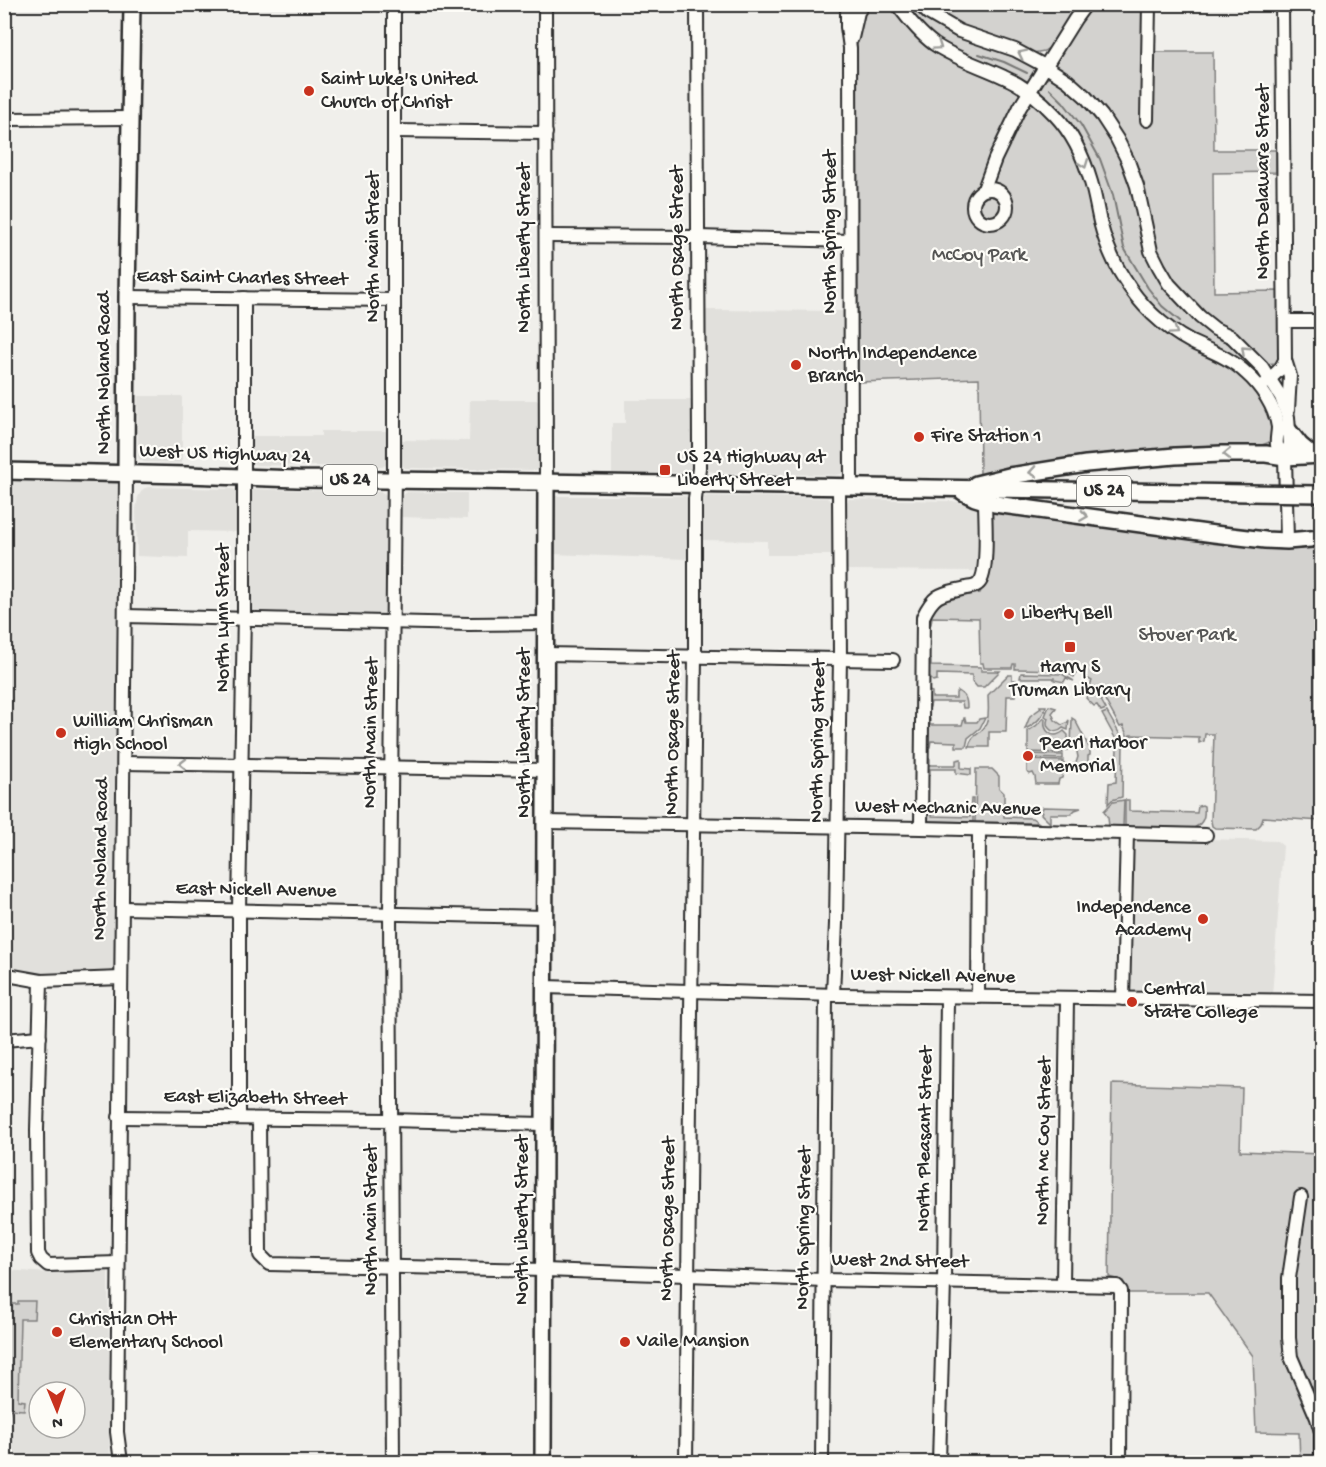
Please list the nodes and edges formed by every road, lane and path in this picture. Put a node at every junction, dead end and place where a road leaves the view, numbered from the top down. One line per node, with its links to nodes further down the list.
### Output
1 (132, 4): 15 (main road, North Noland Road)
2 (393, 4): 18 (street, North Main Street)
3 (545, 4): 19 (street, North Liberty Street)
4 (697, 4): 22 (street, North Osage Street)
5 (847, 4): 12 (street, North Spring Street)
6 (863, 4): 12 (street, North Spring Street)
7 (897, 4): 14 (street, one-way to 14)
8 (919, 4): 13 (street, one-way to 8)
9 (1149, 4): 17 (street)
10 (1282, 4): 27 (street, North Delaware Street)
11 (1084, 5): 13 (street)
12 (850, 48): 23 (street, North Spring Street)
13 (1045, 66): 14 (street); 30 (street, one-way to 13)
14 (1029, 92): 20 (street); 31 (street, one-way to 31)
15 (130, 118): 16 (street); 24 (main road, North Noland Road)
16 (4, 119)
17 (1147, 120)
18 (394, 131): 19 (street); 26 (street, North Main Street)
19 (546, 133): 21 (street, North Liberty Street)
20 (984, 189)
21 (547, 236): 22 (street); 39 (street, North Liberty Street)
22 (698, 237): 23 (street); 40 (street, North Osage Street)
23 (850, 241): 41 (street, North Spring Street)
24 (127, 297): 25 (street, East Saint Charles Street); 36 (main road, North Noland Road)
25 (244, 298): 26 (street, East Saint Charles Street); 37 (street, North Lynn Street)
26 (394, 300): 38 (street, North Main Street)
27 (1285, 321): 28 (street); 29 (street, North Delaware Street)
28 (1322, 321)
29 (1285, 360): 30 (street); 32 (street, North Delaware Street)
30 (1271, 379): 31 (street); 32 (street)
31 (1260, 388): 34 (street)
32 (1289, 424): 33 (main road); 34 (street, North Delaware Street)
33 (1317, 455): 34 (main road)
34 (1285, 457): 42 (main road, one-way to 42); 46 (street)
35 (4, 471): 36 (main road, West US Highway 24 / US 24)
36 (126, 473): 37 (main road, West US Highway 24 / US 24); 47 (street, North Noland Road)
37 (244, 478): 38 (main road, West US Highway 24 / US 24); 48 (street, North Lynn Street)
38 (393, 481): 39 (main road, West US Highway 24 / US 24); 49 (street, North Main Street)
39 (546, 483): 40 (main road, West US Highway 24 / US 24); 50 (main road, North Liberty Street)
40 (696, 485): 41 (main road, US 24); 52 (street, North Osage Street)
41 (845, 488): 42 (main road, US 24); 53 (street, North Spring Street)
42 (958, 489): 43 (main road, US 24, bridge); 44 (main road)
43 (1321, 494)
44 (985, 501): 46 (main road, one-way to 46); 62 (street)
45 (1322, 538): 46 (main road)
46 (1287, 541)
47 (125, 616): 48 (street); 55 (street, North Noland Road)
48 (244, 619): 49 (street); 56 (street, North Lynn Street)
49 (392, 621): 50 (street); 57 (street, North Main Street)
50 (546, 623): 51 (main road, North Liberty Street)
51 (546, 654): 52 (street); 58 (main road, North Liberty Street)
52 (695, 655): 53 (street); 60 (street, North Osage Street)
53 (840, 658): 54 (street); 61 (street, North Spring Street)
54 (893, 660)
55 (124, 764): 56 (street, one-way to 55); 66 (street, North Noland Road)
56 (242, 765): 57 (street); 67 (street, North Lynn Street)
57 (391, 768): 58 (street); 68 (street, North Main Street)
58 (545, 770): 59 (main road, North Liberty Street)
59 (545, 822): 60 (street, West Mechanic Avenue); 69 (main road, North Liberty Street)
60 (693, 824): 61 (street, West Mechanic Avenue); 74 (street, North Osage Street)
61 (837, 826): 62 (street, West Mechanic Avenue); 75 (street, North Spring Street)
62 (921, 828): 63 (street, West Mechanic Avenue)
63 (979, 830): 64 (street, West Mechanic Avenue); 77 (street)
64 (1127, 833): 65 (street, West Mechanic Avenue); 79 (street)
65 (1206, 835)
66 (122, 908): 67 (street, East Nickell Avenue); 71 (street, North Noland Road)
67 (239, 910): 68 (street, East Nickell Avenue); 84 (street, North Lynn Street)
68 (390, 913): 69 (street); 86 (street, North Main Street)
69 (545, 917): 73 (main road, North Liberty Street)
70 (4, 975): 72 (street)
71 (121, 978): 72 (street); 83 (street, North Noland Road)
72 (41, 981): 81 (street)
73 (544, 987): 74 (street, West Nickell Avenue); 87 (main road, North Liberty Street)
74 (691, 991): 75 (street, West Nickell Avenue); 92 (street, North Osage Street)
75 (830, 995): 76 (street, West Nickell Avenue); 93 (street, North Spring Street)
76 (947, 997): 77 (street, West Nickell Avenue); 94 (street, North Pleasant Street)
77 (978, 997): 78 (street, West Nickell Avenue)
78 (1066, 999): 79 (street, West Nickell Avenue); 95 (street, North Mc Coy Street)
79 (1123, 999): 80 (street, West Nickell Avenue)
80 (1322, 1001)
81 (40, 1037): 82 (street); 89 (street)
82 (4, 1040)
83 (119, 1118): 84 (street, East Elizabeth Street); 89 (street, North Noland Road)
84 (239, 1118): 85 (street, East Elizabeth Street)
85 (259, 1119): 86 (street, East Elizabeth Street); 90 (street, West 2nd Street)
86 (390, 1120): 87 (street, East Elizabeth Street); 90 (street, North Main Street)
87 (544, 1124): 91 (main road, North Liberty Street)
88 (1301, 1197): 103 (street)
89 (118, 1263): 96 (street, North Noland Road)
90 (391, 1267): 91 (street, West 2nd Street); 97 (street, North Main Street)
91 (544, 1270): 92 (street, West 2nd Street); 98 (main road, North Liberty Street)
92 (688, 1275): 93 (street, West 2nd Street); 99 (street, North Osage Street)
93 (824, 1280): 94 (street, West 2nd Street); 100 (street, North Spring Street)
94 (944, 1282): 95 (street, West 2nd Street); 101 (street, North Pleasant Street)
95 (1063, 1284): 102 (street, West 2nd Street)
96 (121, 1462)
97 (393, 1462)
98 (543, 1462)
99 (686, 1462)
100 (822, 1462)
101 (939, 1462)
102 (1120, 1462)
103 (1321, 1462)

